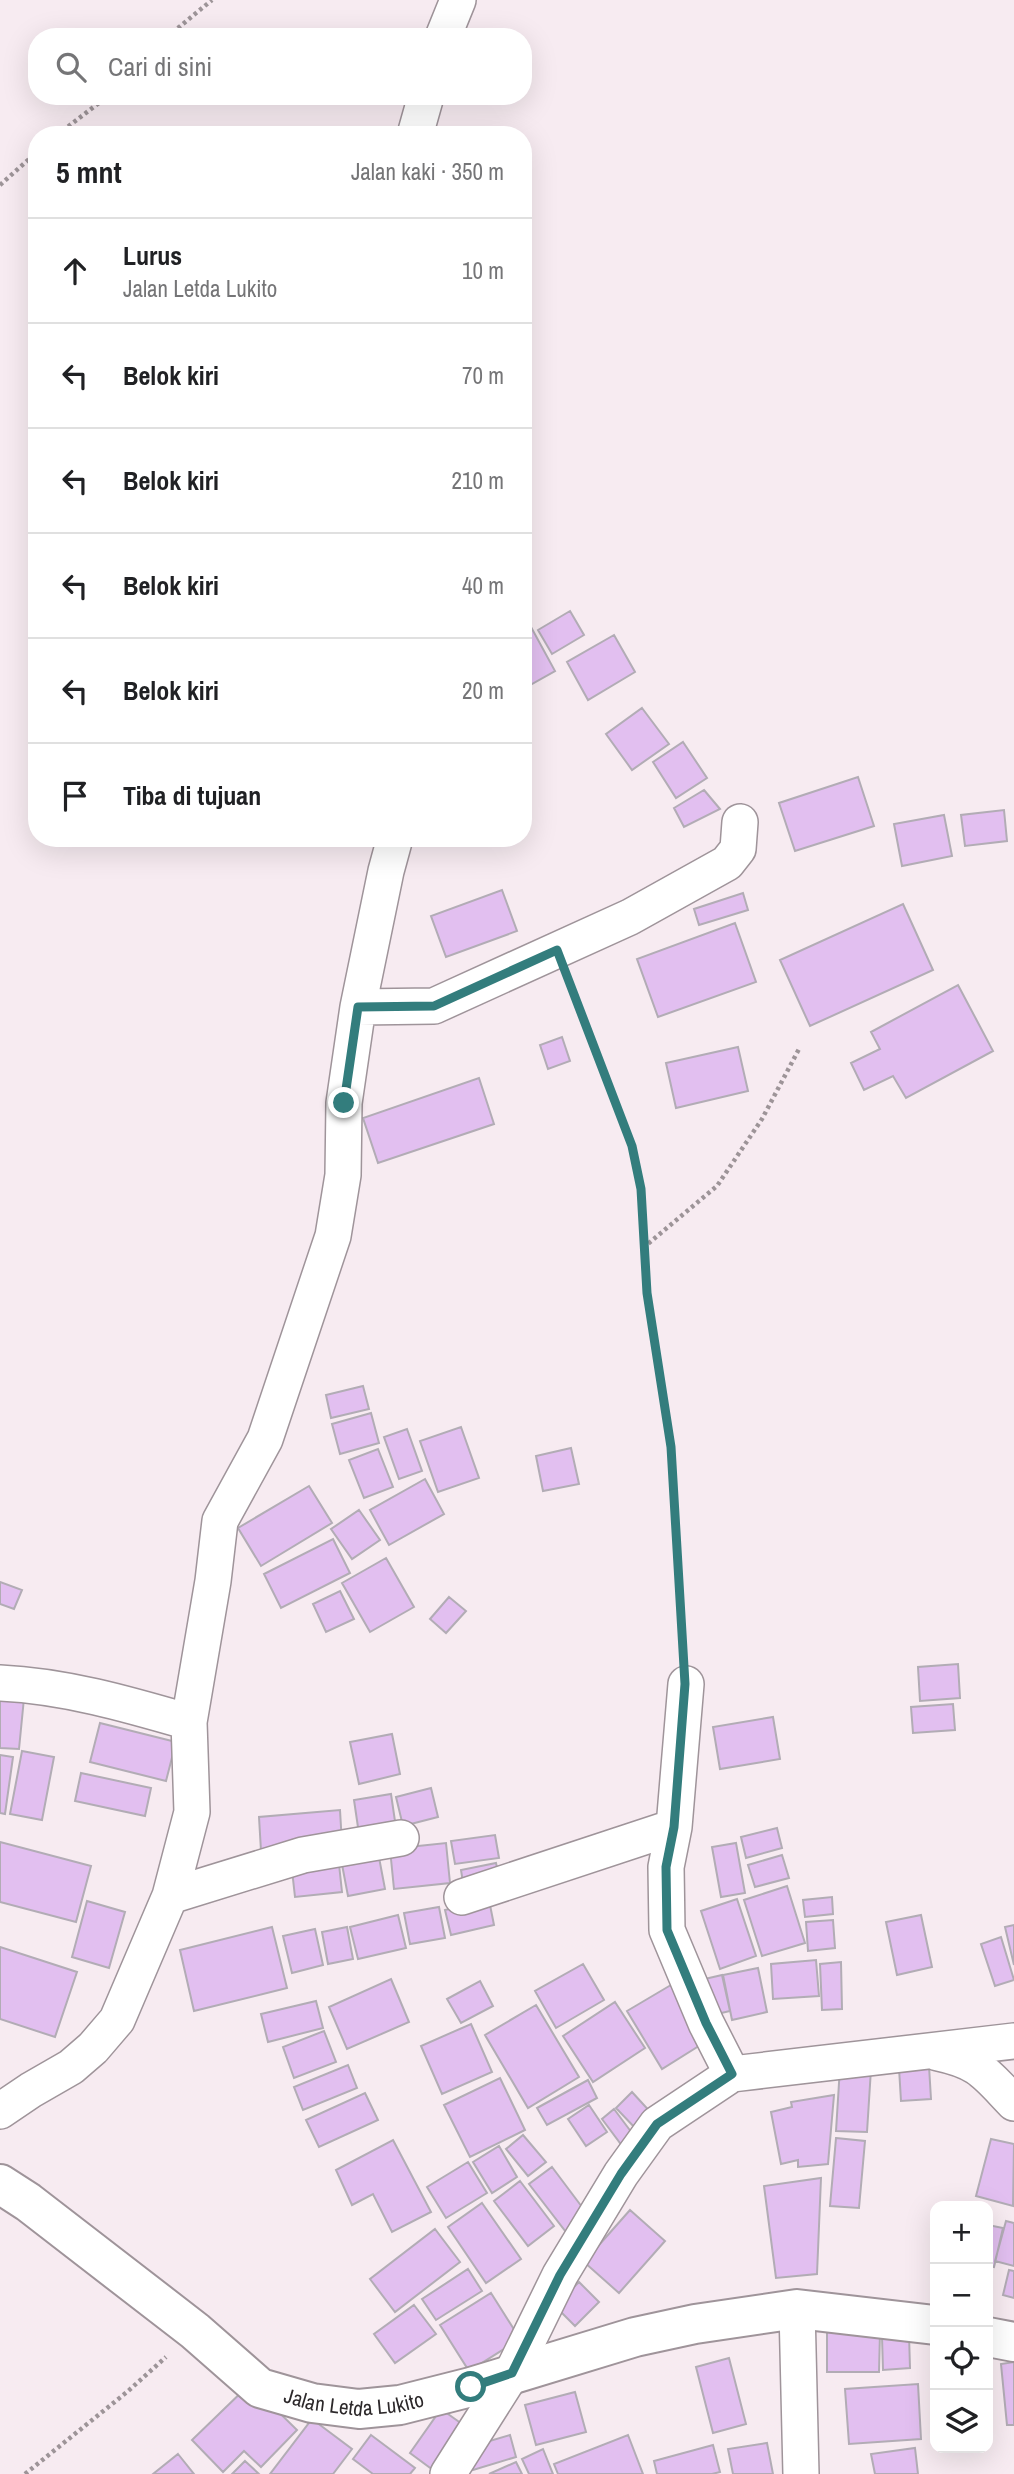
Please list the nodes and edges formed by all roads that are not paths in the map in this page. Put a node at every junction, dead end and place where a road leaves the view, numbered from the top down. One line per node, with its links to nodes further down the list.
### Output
1 (457, 0): 2 (street)
2 (446, 28)
3 (423, 105): 4 (street)
4 (418, 126)
5 (740, 822): 7 (street)
6 (393, 847): 7 (street)
7 (358, 1007): 10 (street)
8 (0, 1683): 10 (street)
9 (685, 1684): 11 (street)
10 (189, 1723): 13 (street)
11 (674, 1827): 14 (street); 17 (street)
12 (401, 1838): 13 (street)
13 (170, 1896): 19 (street)
14 (462, 1897)
15 (1014, 2041): 16 (street)
16 (933, 2052): 17 (street); 18 (street)
17 (732, 2074): 25 (street)
18 (1014, 2103)
19 (0, 2111)
20 (0, 2184): 25 (street, Jalan Letda Lukito)
21 (797, 2309): 22 (street, Jalan Letda Lukito); 25 (street, Jalan Letda Lukito); 27 (street)
22 (930, 2325)
23 (993, 2338): 24 (street)
24 (1014, 2343)
25 (512, 2373): 26 (street)
26 (448, 2474)
27 (801, 2474)

